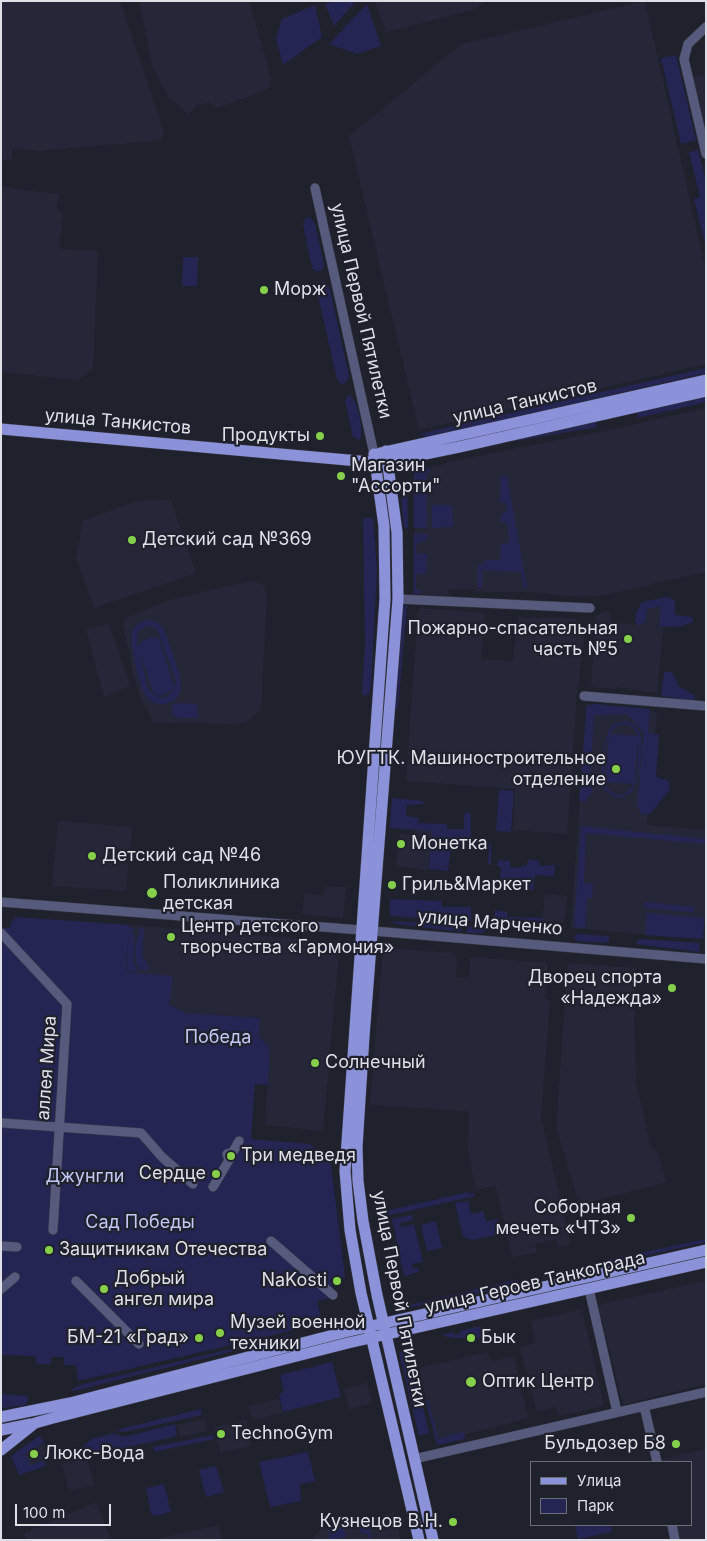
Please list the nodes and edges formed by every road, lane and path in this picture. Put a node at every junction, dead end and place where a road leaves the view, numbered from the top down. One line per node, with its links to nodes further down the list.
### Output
1 (706, 27): 2 (street)
2 (706, 154)
3 (314, 188): 7 (street, улица Первой Пятилетки)
4 (706, 380): 8 (main road, улица Танкистов)
5 (706, 391): 8 (main road, улица Танкистов)
6 (1, 429): 7 (main road, улица Танкистов)
7 (374, 453): 8 (main road, улица Танкистов); 8 (street, улица Первой Пятилетки); 14 (main road, улица Первой Пятилетки)
8 (387, 456): 9 (main road, улица Первой Пятилетки)
9 (398, 599): 10 (street); 15 (main road, улица Первой Пятилетки)
10 (590, 608)
11 (584, 696): 12 (street)
12 (706, 706)
13 (1, 902): 14 (street, улица Марченко)
14 (361, 930): 15 (main road, улица Марченко); 36 (main road, улица Первой Пятилетки)
15 (373, 931): 17 (street, улица Марченко); 35 (main road, улица Первой Пятилетки)
16 (1, 933): 19 (street, аллея Мира)
17 (706, 959)
18 (2, 1123): 19 (street)
19 (60, 1126): 21 (street); 23 (street, аллея Мира)
20 (239, 1141): 22 (street)
21 (193, 1184)
22 (213, 1186)
23 (53, 1230)
24 (271, 1241): 34 (street)
25 (1, 1246): 26 (street)
26 (17, 1247)
27 (706, 1250): 30 (main road, улица Героев Танкограда)
28 (706, 1262): 33 (main road, улица Героев Танкограда)
29 (15, 1277): 32 (street)
30 (586, 1277): 33 (main road); 35 (main road, улица Героев Танкограда)
31 (76, 1282): 39 (street)
32 (1, 1289)
33 (589, 1289): 37 (main road, улица Героев Танкограда); 43 (street)
34 (333, 1295)
35 (383, 1323): 36 (main road, улица Героев Танкограда); 37 (main road, улица Первой Пятилетки)
36 (369, 1326): 38 (main road, улица Первой Пятилетки); 42 (main road, улица Героев Танкограда)
37 (386, 1335): 38 (main road, улица Героев Танкограда); 48 (main road, улица Первой Пятилетки)
38 (372, 1338): 45 (main road, улица Героев Танкограда); 50 (main road, улица Первой Пятилетки)
39 (140, 1344)
40 (706, 1392): 41 (street)
41 (644, 1406): 43 (street); 49 (street)
42 (38, 1410): 44 (main road, улица Героев Танкограда); 45 (main road)
43 (617, 1412): 48 (street)
44 (1, 1417)
45 (35, 1423): 46 (main road); 47 (main road, улица Героев Танкограда)
46 (1, 1430)
47 (1, 1450)
48 (414, 1459): 50 (main road); 53 (main road, улица Первой Пятилетки)
49 (657, 1461)
50 (401, 1462): 52 (main road, улица Первой Пятилетки)
51 (672, 1526): 54 (street)
52 (419, 1540)
53 (432, 1540)
54 (675, 1540)

